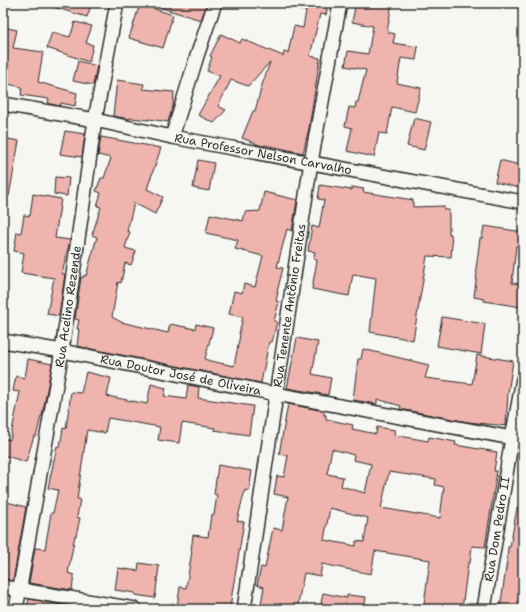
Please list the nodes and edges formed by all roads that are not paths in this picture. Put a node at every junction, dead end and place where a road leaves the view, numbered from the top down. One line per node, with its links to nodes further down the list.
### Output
1 (117, 3): 5 (street, Rua Acelino Rezende)
2 (215, 3): 6 (street)
3 (340, 3): 7 (street, Rua Tenente Antônio Freitas)
4 (3, 104): 5 (street, Rua Professor Nelson Carvalho)
5 (95, 120): 6 (street, Rua Professor Nelson Carvalho); 10 (street, Rua Acelino Rezende)
6 (172, 137): 7 (street, Rua Professor Nelson Carvalho)
7 (311, 162): 8 (street, Rua Professor Nelson Carvalho); 12 (street, Rua Tenente Antônio Freitas)
8 (523, 202)
9 (3, 341): 10 (street, Rua Doutor José de Oliveira)
10 (62, 351): 12 (street, Rua Doutor José de Oliveira); 15 (street, Rua Acelino Rezende)
11 (523, 379): 13 (street, Rua Dom Pedro II)
12 (276, 394): 13 (street, Rua Doutor José de Oliveira); 18 (street, Rua Tenente Antônio Freitas)
13 (518, 439): 19 (street, Rua Dom Pedro II)
14 (3, 587): 15 (street)
15 (19, 589): 16 (street, Rua Acelino Rezende); 17 (street)
16 (16, 609)
17 (135, 609)
18 (244, 609)
19 (484, 609)

